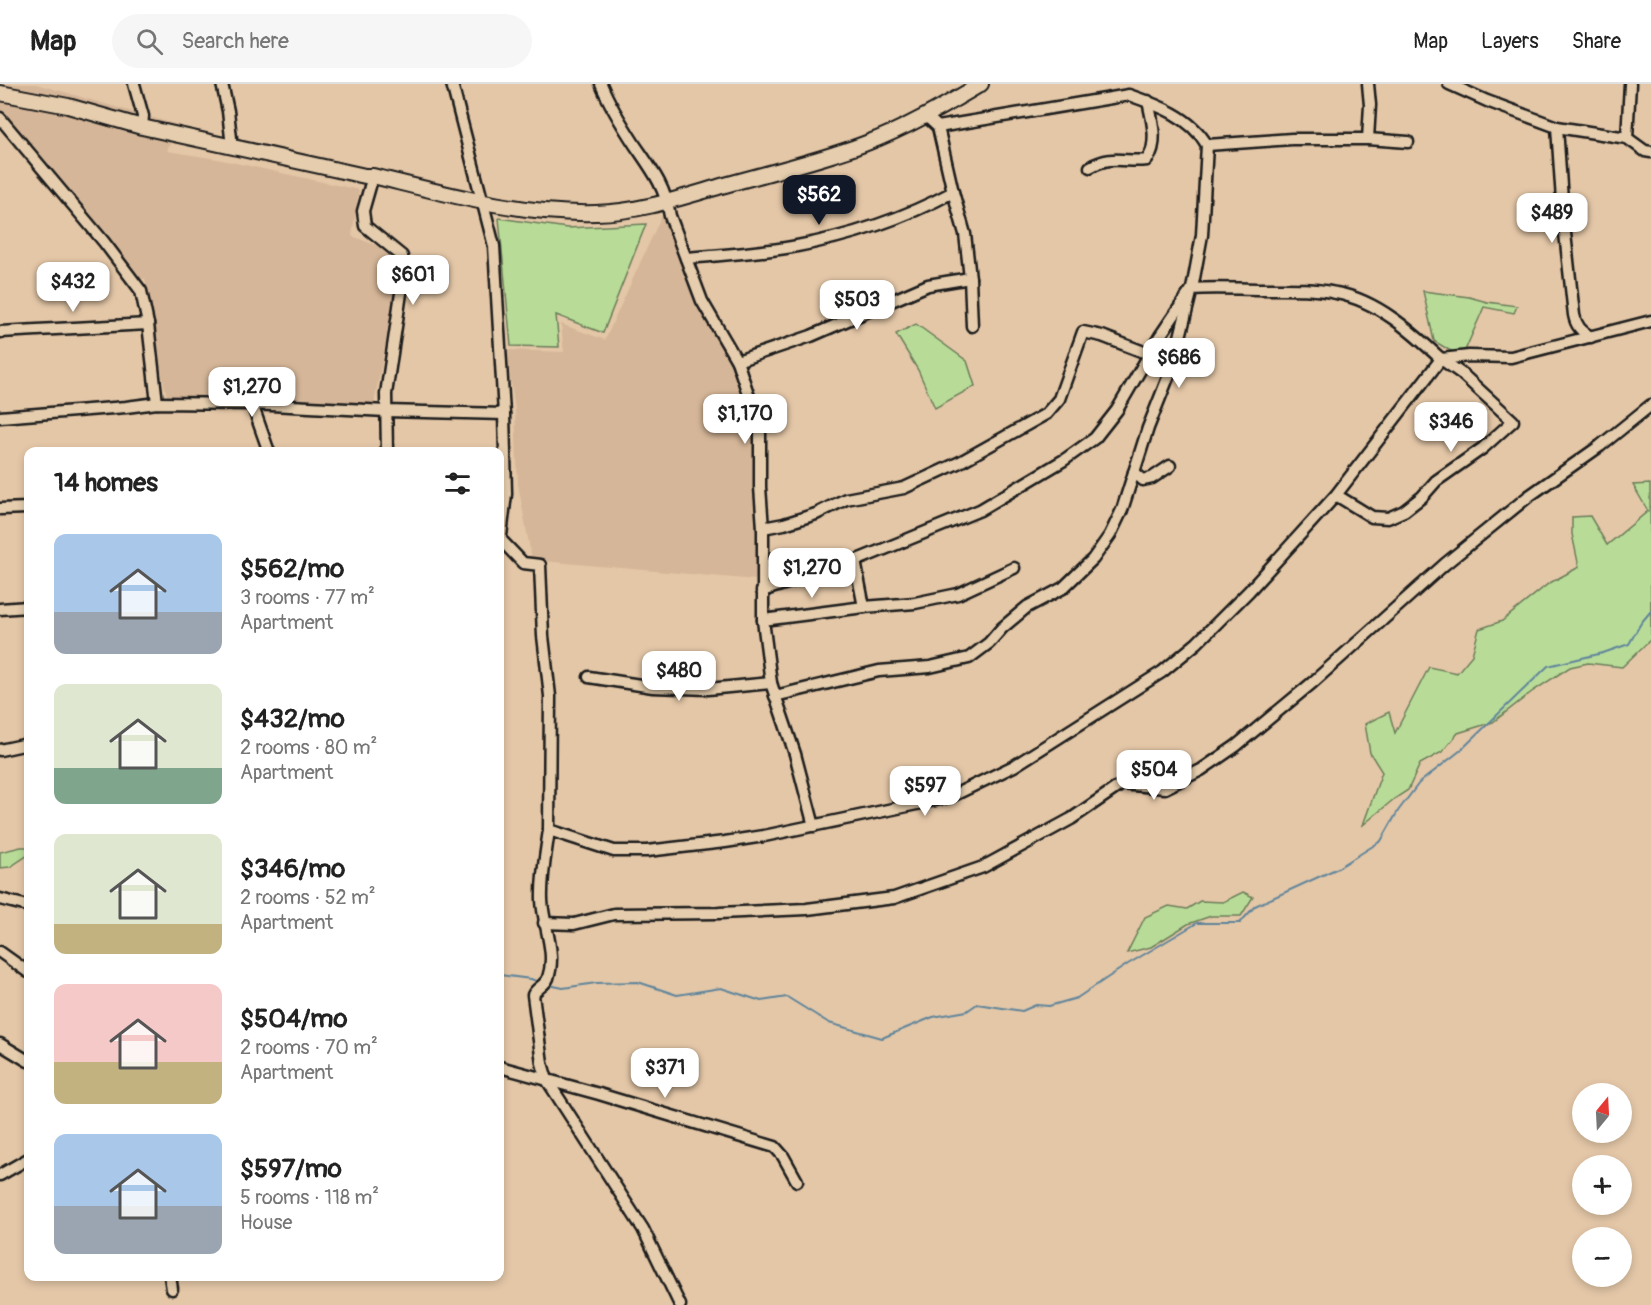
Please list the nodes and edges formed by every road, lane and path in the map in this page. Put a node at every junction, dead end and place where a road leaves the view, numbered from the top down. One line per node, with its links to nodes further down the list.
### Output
1 (134, 84): 13 (street)
2 (222, 84): 20 (street)
3 (452, 84): 26 (street)
4 (601, 84): 25 (street)
5 (981, 84): 11 (main road)
6 (1368, 84): 17 (street)
7 (1449, 84): 15 (street)
8 (1630, 84): 16 (street)
9 (0, 93): 13 (main road)
10 (1148, 101): 14 (street); 19 (street); 22 (street)
11 (926, 116): 14 (street); 25 (main road)
12 (0, 118): 31 (street)
13 (142, 127): 20 (main road)
14 (938, 127): 24 (street)
15 (1557, 127): 16 (street); 34 (street)
16 (1628, 138): 21 (street)
17 (1368, 139): 18 (street); 19 (street)
18 (1408, 142)
19 (1207, 145): 29 (street)
20 (232, 147): 23 (main road)
21 (1651, 152)
22 (1090, 167)
23 (373, 176): 26 (main road); 41 (street)
24 (953, 192): 27 (street); 28 (street)
25 (668, 202): 26 (main road); 27 (street)
26 (482, 203): 42 (street)
27 (686, 258): 37 (street)
28 (970, 278): 32 (street); 37 (street)
29 (1192, 290): 35 (street); 36 (street); 48 (street)
30 (1651, 321): 34 (street)
31 (148, 324): 33 (street); 38 (street)
32 (972, 326)
33 (0, 332)
34 (1591, 337): 36 (street)
35 (1149, 354): 52 (street); 54 (street)
36 (1441, 359): 49 (street); 49 (street)
37 (737, 361): 52 (street)
38 (157, 403): 39 (street); 43 (street)
39 (252, 404): 41 (street); 44 (street)
40 (1651, 405): 70 (street)
41 (386, 411): 42 (street); 45 (street)
42 (504, 414): 46 (street)
43 (0, 417)
44 (267, 447)
45 (387, 447)
46 (504, 447)
47 (1170, 466): 48 (street)
48 (1134, 472): 63 (street)
49 (1336, 495): 66 (street)
50 (24, 508): 51 (street)
51 (0, 509)
52 (763, 528): 56 (street)
53 (504, 546): 67 (street)
54 (855, 561): 56 (street); 58 (street)
55 (1014, 568): 58 (street)
56 (762, 591): 60 (street)
57 (24, 607): 59 (street)
58 (864, 607): 60 (street)
59 (0, 609)
60 (763, 620): 62 (street)
61 (589, 677): 62 (street)
62 (771, 683): 63 (street)
63 (776, 696): 66 (street)
64 (24, 745): 65 (street)
65 (0, 750)
66 (814, 826): 67 (street)
67 (549, 830): 70 (street)
68 (0, 899): 69 (street)
69 (24, 905)
70 (544, 923): 76 (street)
71 (0, 952): 72 (street)
72 (24, 969)
73 (0, 1044): 74 (street)
74 (24, 1059)
75 (504, 1068): 76 (street)
76 (548, 1080): 79 (street); 82 (street)
77 (24, 1161): 78 (street)
78 (0, 1175)
79 (797, 1181)
80 (171, 1281): 81 (street)
81 (172, 1289)
82 (680, 1305)

